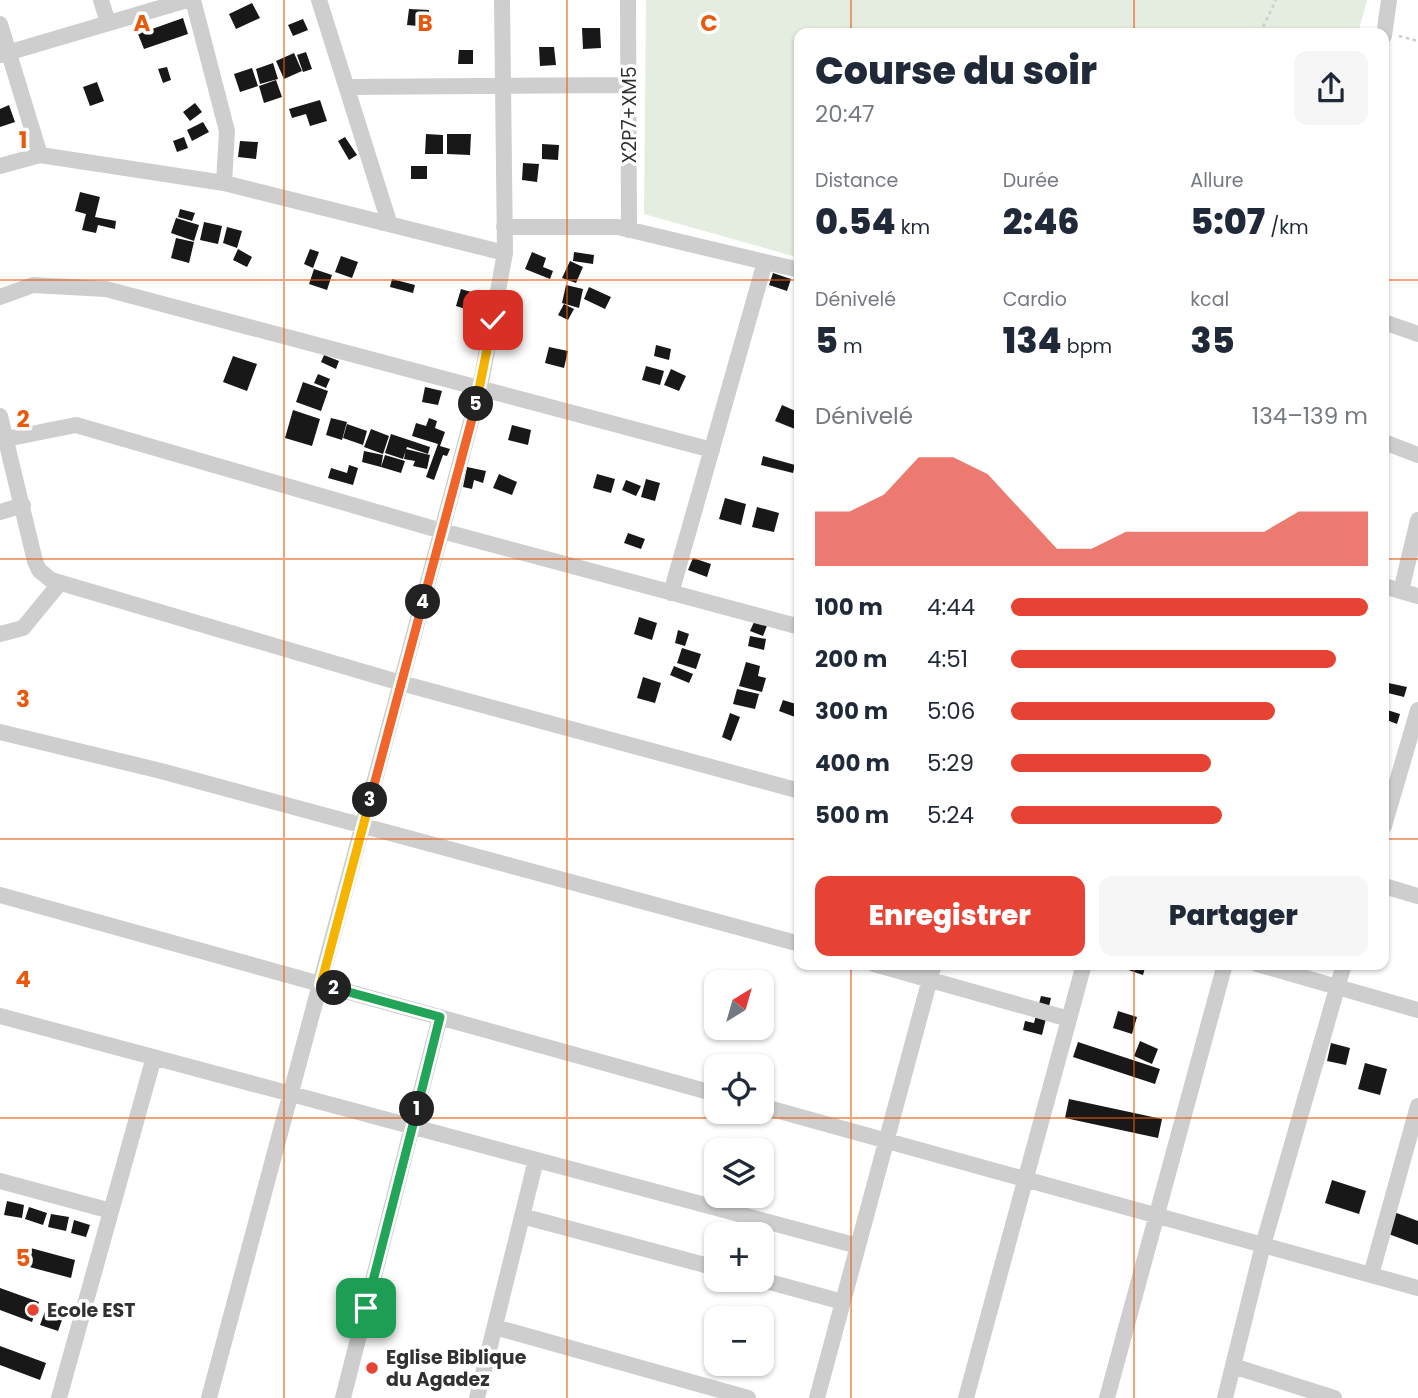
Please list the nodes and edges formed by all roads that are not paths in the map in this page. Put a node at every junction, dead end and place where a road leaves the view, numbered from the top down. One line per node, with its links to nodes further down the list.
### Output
1 (101, 0): 8 (street)
2 (187, 0): 8 (street)
3 (193, 0): 17 (street)
4 (319, 0): 14 (street)
5 (502, 0): 13 (street)
6 (628, 0): 12 (street, X2P7+XM5)
7 (1389, 0): 10 (street)
8 (108, 23): 11 (street)
9 (0, 24): 11 (street)
10 (1386, 28)
11 (4, 54): 15 (street)
12 (628, 85): 13 (street); 20 (street, X2P7+XM5)
13 (503, 86): 14 (street); 19 (street)
14 (348, 87): 18 (street)
15 (40, 155): 16 (street); 17 (street)
16 (0, 166)
17 (224, 183): 18 (street)
18 (389, 222): 21 (street)
19 (505, 227): 20 (street); 21 (street)
20 (629, 230): 22 (street)
21 (505, 253): 27 (street)
22 (765, 262): 23 (street); 31 (street)
23 (794, 269)
24 (0, 297): 27 (street)
25 (1389, 324): 26 (street)
26 (1418, 334)
27 (480, 388): 31 (street); 36 (street)
28 (0, 416): 29 (street)
29 (6, 439): 33 (street); 36 (street)
30 (1389, 444): 32 (street)
31 (712, 450): 40 (street)
32 (1418, 455)
33 (23, 505): 34 (street); 37 (street)
34 (0, 512)
35 (1418, 520): 39 (street)
36 (442, 531): 40 (street); 44 (street)
37 (60, 583): 43 (street); 44 (street)
38 (1389, 587): 39 (street)
39 (1401, 591): 41 (street)
40 (671, 593): 42 (street)
41 (1418, 596)
42 (794, 625)
43 (0, 634)
44 (401, 683): 47 (street); 49 (street)
45 (1418, 710): 48 (street)
46 (0, 732): 49 (street)
47 (794, 789)
48 (1389, 809)
49 (363, 826): 53 (street); 59 (street)
50 (1389, 887): 52 (street)
51 (0, 895): 59 (street)
52 (1418, 896)
53 (794, 942)
54 (1082, 970): 64 (street)
55 (1223, 970): 77 (street)
56 (1278, 970): 60 (street)
57 (1342, 970): 60 (street)
58 (932, 972): 64 (street); 71 (street)
59 (321, 984): 63 (street); 67 (street)
60 (1338, 987): 61 (street); 78 (street)
61 (1418, 1010)
62 (0, 1016): 65 (street)
63 (440, 1017): 66 (street); 70 (street)
64 (1069, 1019): 73 (street)
65 (154, 1057): 67 (street); 75 (street)
66 (704, 1091)
67 (291, 1094): 70 (street); 88 (street)
68 (1418, 1106): 81 (street)
69 (774, 1110): 71 (street)
70 (413, 1127): 72 (street); 89 (street)
71 (886, 1141): 73 (street); 79 (street)
72 (536, 1160): 76 (street); 79 (street)
73 (1026, 1179): 77 (street); 93 (street)
74 (0, 1181): 75 (street)
75 (111, 1211): 87 (street)
76 (522, 1216): 80 (street); 85 (street)
77 (1157, 1216): 78 (street); 94 (street)
78 (1263, 1245): 81 (street); 86 (street)
79 (858, 1246): 84 (street)
80 (704, 1265)
81 (1371, 1275): 83 (street)
82 (774, 1283): 84 (street)
83 (1418, 1288)
84 (843, 1302): 92 (street)
85 (495, 1328): 90 (street); 91 (street)
86 (1233, 1366): 95 (street); 96 (street)
87 (59, 1398)
88 (209, 1398)
89 (343, 1398)
90 (477, 1398)
91 (748, 1398)
92 (817, 1398)
93 (966, 1398)
94 (1107, 1398)
95 (1225, 1398)
96 (1334, 1398)

